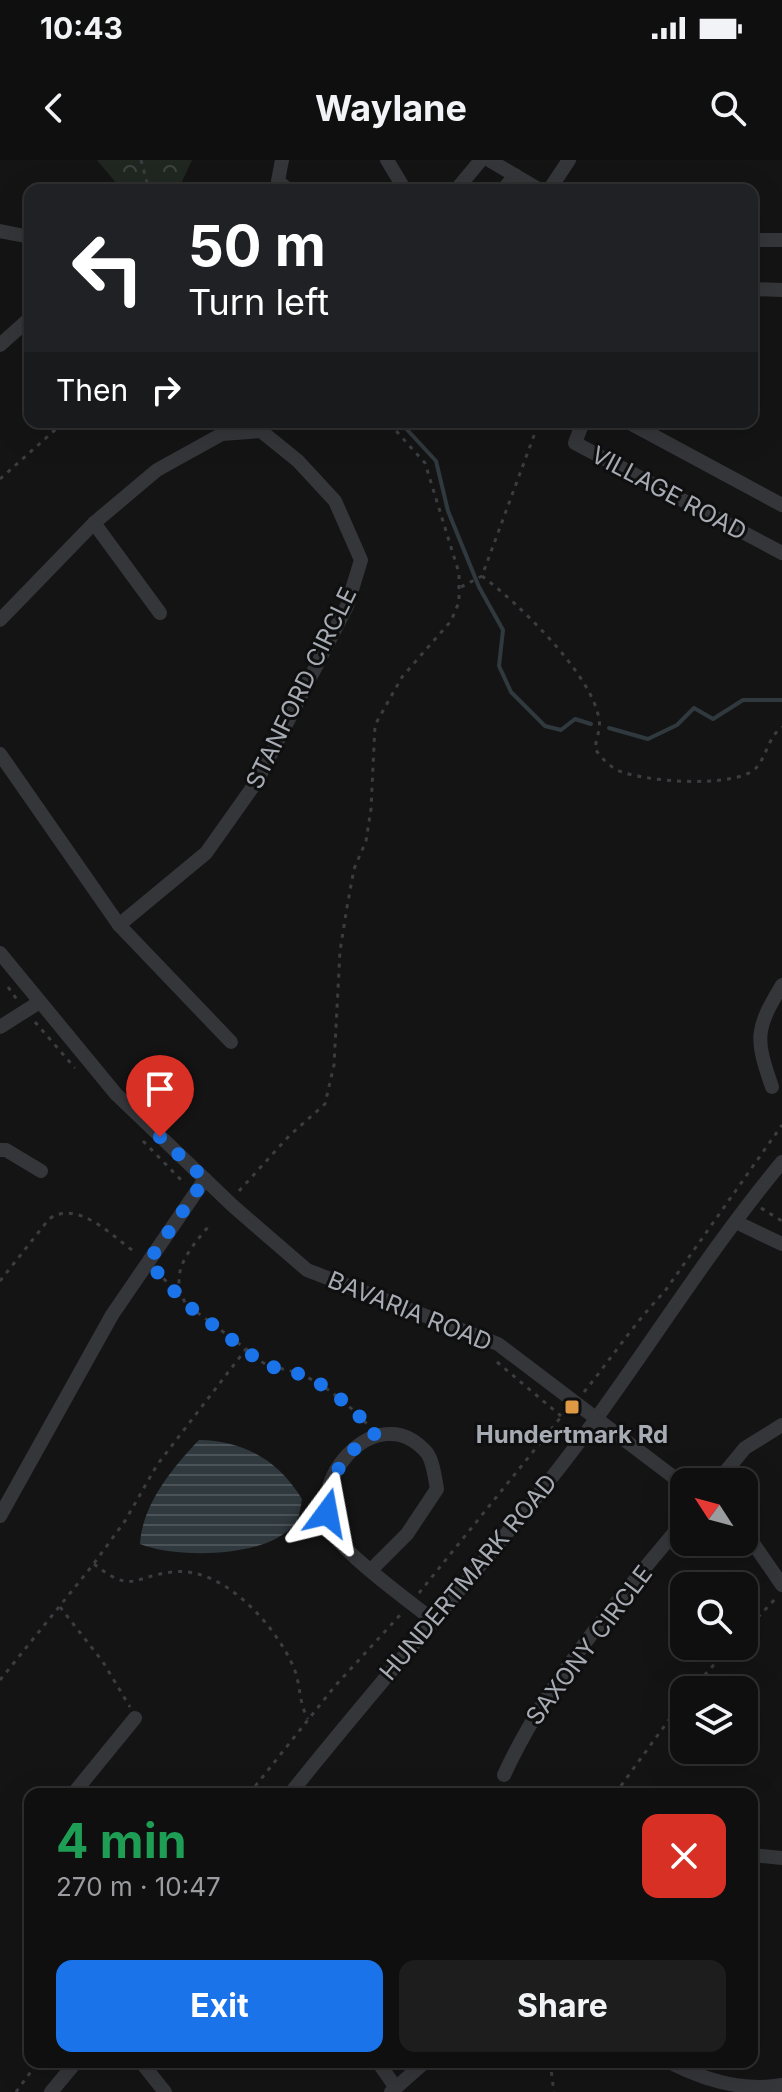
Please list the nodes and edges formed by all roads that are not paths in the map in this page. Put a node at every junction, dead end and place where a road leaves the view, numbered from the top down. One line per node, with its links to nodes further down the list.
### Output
1 (282, 160): 7 (street)
2 (387, 160): 8 (street)
3 (481, 160): 9 (street)
4 (489, 160): 6 (street)
5 (569, 160): 12 (street)
6 (515, 175): 10 (street); 11 (street)
7 (281, 184)
8 (401, 184)
9 (461, 184)
10 (508, 184)
11 (530, 184)
12 (553, 184)
13 (0, 231): 14 (street)
14 (24, 236)
15 (758, 240): 16 (street)
16 (782, 240)
17 (758, 289): 18 (street)
18 (782, 290)
19 (24, 323): 20 (street)
20 (0, 345)
21 (581, 428): 25 (street, VILLAGE ROAD)
22 (639, 428): 23 (street, VILLAGE ROAD)
23 (782, 505)
24 (94, 523): 26 (street); 27 (street, STANFORD CIRCLE); 29 (street, STANFORD CIRCLE)
25 (782, 553)
26 (160, 613)
27 (0, 620)
28 (0, 754): 29 (street)
29 (119, 925): 34 (street)
30 (0, 953): 32 (street, BAVARIA ROAD)
31 (782, 985): 35 (street)
32 (38, 1003): 33 (street); 39 (street, BAVARIA ROAD)
33 (0, 1027)
34 (231, 1042)
35 (772, 1087)
36 (0, 1150): 38 (street)
37 (782, 1162): 40 (street, HUNDERTMARK ROAD)
38 (41, 1171)
39 (205, 1179): 42 (street, BAVARIA ROAD); 46 (street)
40 (736, 1222): 41 (street); 42 (street, HUNDERTMARK ROAD)
41 (782, 1244)
42 (596, 1419): 45 (street, BAVARIA ROAD); 51 (street, HUNDERTMARK ROAD)
43 (782, 1425): 44 (street)
44 (729, 1468)
45 (670, 1474)
46 (0, 1516)
47 (670, 1538): 53 (street, SAXONY CIRCLE)
48 (758, 1550): 50 (street)
49 (372, 1569): 49 (street); 51 (street)
50 (782, 1585)
51 (433, 1620): 55 (street, HUNDERTMARK ROAD)
52 (135, 1718): 54 (street)
53 (504, 1775)
54 (78, 1788)
55 (295, 1788)
56 (758, 1856): 57 (street)
57 (782, 1858)
58 (71, 2068): 65 (street)
59 (146, 2068): 66 (street)
60 (381, 2068): 64 (street)
61 (418, 2068): 64 (street)
62 (681, 2068): 63 (street)
63 (782, 2085)
64 (393, 2090)
65 (51, 2092)
66 (165, 2092)

